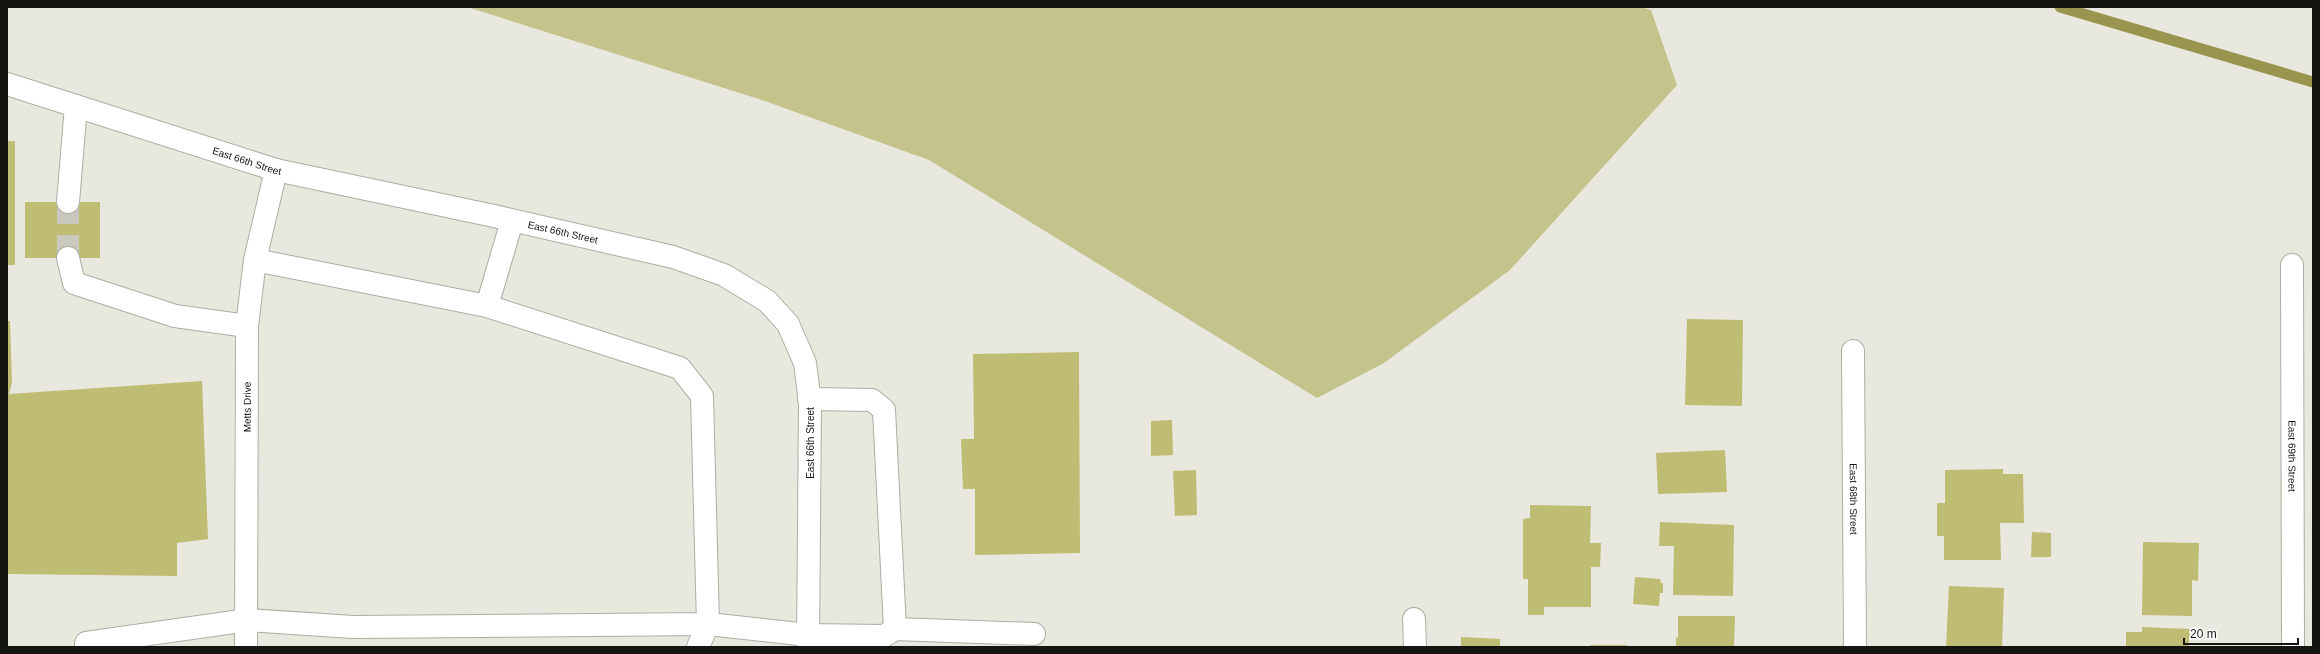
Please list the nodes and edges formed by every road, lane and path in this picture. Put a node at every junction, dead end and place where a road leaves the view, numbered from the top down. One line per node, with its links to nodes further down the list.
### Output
1 (7, 84): 2 (street, East 66th Street)
2 (76, 106): 3 (street, East 66th Street); 4 (street)
3 (276, 170): 5 (street, East 66th Street); 7 (street, Metts Drive)
4 (68, 202)
5 (512, 221): 9 (street); 12 (street, East 66th Street)
6 (68, 258): 10 (street)
7 (255, 260): 9 (street); 10 (street, Metts Drive)
8 (2292, 265): 24 (street, East 69th Street)
9 (487, 306): 15 (street)
10 (247, 326): 14 (street, Metts Drive)
11 (1853, 351): 23 (street, East 68th Street)
12 (809, 399): 16 (street); 18 (street, East 66th Street)
13 (1414, 619): 22 (street)
14 (248, 620): 15 (street); 19 (street); 20 (street, Metts Drive)
15 (708, 624): 18 (street); 21 (street)
16 (895, 629): 17 (street); 18 (street)
17 (1034, 634)
18 (808, 641)
19 (86, 647)
20 (246, 647)
21 (698, 647)
22 (1415, 647)
23 (1855, 647)
24 (2293, 647)

